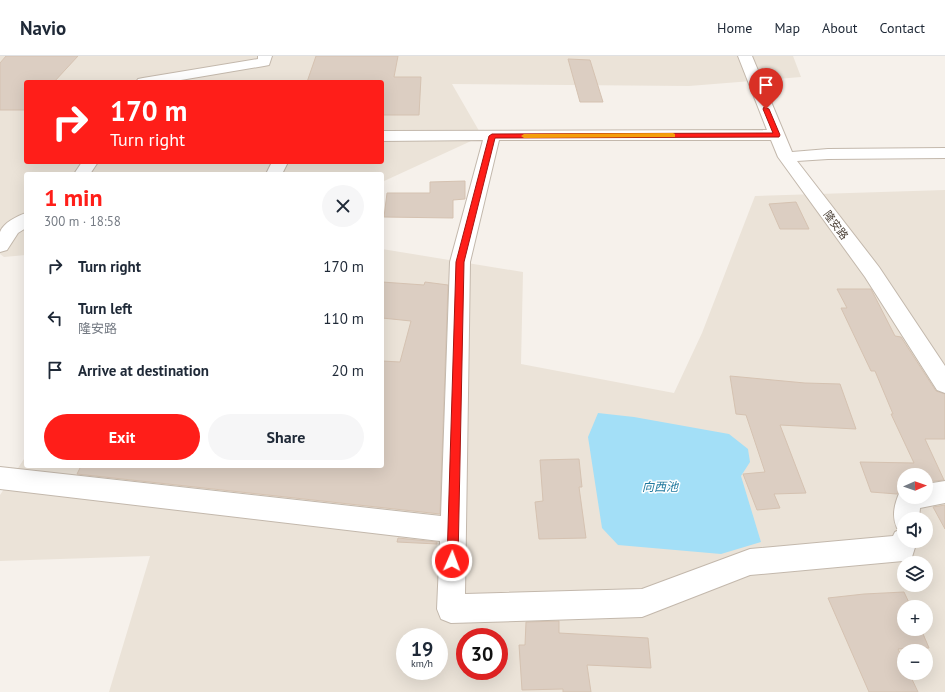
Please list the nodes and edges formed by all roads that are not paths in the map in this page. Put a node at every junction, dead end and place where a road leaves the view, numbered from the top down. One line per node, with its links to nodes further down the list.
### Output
1 (265, 56): 3 (street)
2 (745, 56): 4 (street, 隆安路)
3 (155, 80)
4 (777, 135): 6 (street); 8 (street, 隆安路)
5 (384, 136): 6 (street)
6 (492, 136): 15 (street)
7 (945, 153): 8 (street)
8 (786, 156): 11 (street, 隆安路)
9 (24, 221): 10 (street)
10 (0, 246)
11 (945, 384)
12 (0, 478): 15 (street)
13 (945, 492): 14 (street)
14 (933, 495)
15 (453, 530): 16 (street)
16 (903, 548)

